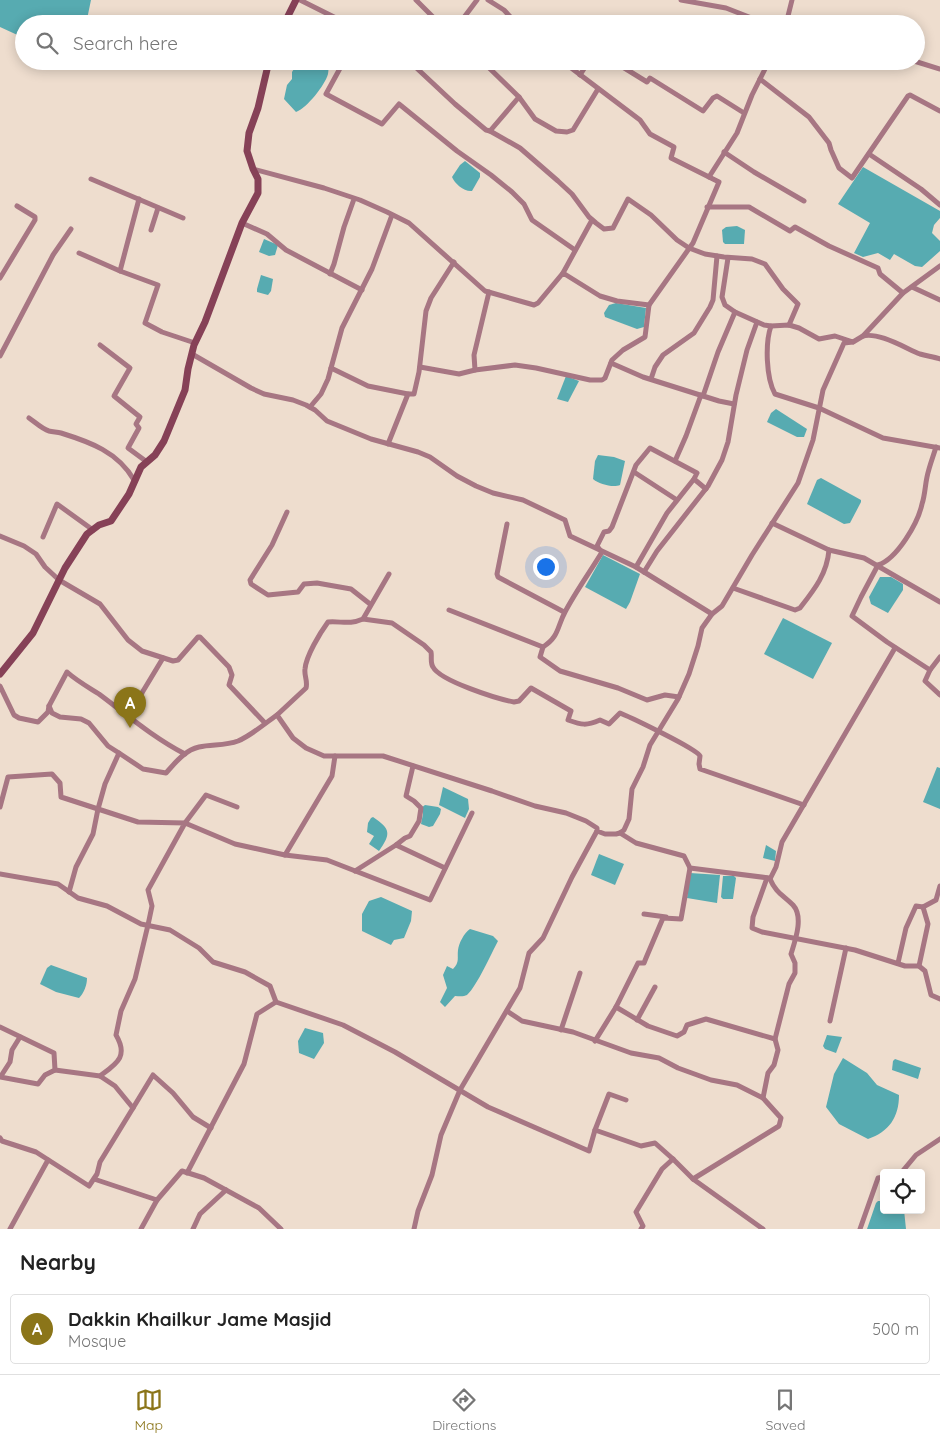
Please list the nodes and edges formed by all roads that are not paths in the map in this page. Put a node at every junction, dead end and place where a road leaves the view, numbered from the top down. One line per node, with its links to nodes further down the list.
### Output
1 (298, 0): 7 (street); 8 (street)
2 (416, 0): 9 (street)
3 (477, 0): 10 (street)
4 (488, 0): 11 (street)
5 (681, 0): 12 (street)
6 (792, 0): 13 (street)
7 (289, 15)
8 (329, 15)
9 (431, 15)
10 (466, 15)
11 (509, 15)
12 (744, 15)
13 (788, 15)
14 (925, 64): 15 (street)
15 (940, 69)
16 (267, 70): 33 (street)
17 (339, 70): 50 (street)
18 (419, 70): 30 (street)
19 (492, 70): 27 (street)
20 (574, 70): 24 (street)
21 (583, 70): 24 (street)
22 (628, 70): 29 (street)
23 (764, 70): 25 (street)
24 (580, 75): 26 (street)
25 (760, 79): 29 (street); 32 (street)
26 (598, 89): 27 (street); 34 (street)
27 (519, 96): 30 (street)
28 (940, 111): 32 (street)
29 (744, 113): 31 (street)
30 (490, 131): 45 (street)
31 (724, 152): 34 (street); 38 (street)
32 (869, 154): 39 (street)
33 (253, 169): 36 (street); 46 (street)
34 (709, 177): 41 (street)
35 (91, 179): 37 (street)
36 (354, 198): 43 (street); 58 (street)
37 (139, 199): 42 (street); 56 (street)
38 (804, 201)
39 (940, 205)
40 (17, 206): 59 (street)
41 (708, 207): 49 (street); 63 (street)
42 (158, 208): 44 (street); 48 (street)
43 (392, 215): 54 (street); 61 (street)
44 (183, 218)
45 (592, 220): 49 (street); 50 (street)
46 (242, 223): 58 (street); 72 (street)
47 (71, 229): 75 (street)
48 (151, 230)
49 (689, 248): 52 (street); 65 (street)
50 (576, 250): 57 (street)
51 (79, 254): 56 (street)
52 (717, 256): 53 (street); 81 (street)
53 (728, 258): 66 (street); 68 (street)
54 (454, 262): 62 (street); 78 (street)
55 (940, 266): 60 (street)
56 (120, 271): 72 (street)
57 (563, 273): 62 (street); 65 (street)
58 (330, 274): 61 (street)
59 (0, 278)
60 (912, 287): 63 (street); 64 (street)
61 (362, 290): 79 (street)
62 (488, 292): 80 (street)
63 (903, 293): 70 (street)
64 (940, 300)
65 (648, 305): 77 (street)
66 (735, 312): 67 (street); 83 (street)
67 (758, 322): 69 (street); 84 (street)
68 (789, 325): 69 (street); 71 (street)
69 (771, 326): 86 (street)
70 (863, 336): 71 (street); 76 (street)
71 (853, 342): 86 (street)
72 (195, 343): 74 (street)
73 (100, 345): 91 (street)
74 (192, 354): 85 (street); 91 (street)
75 (0, 356)
76 (940, 359)
77 (611, 363): 80 (street); 81 (street)
78 (420, 367): 80 (street); 82 (street)
79 (330, 368): 82 (street); 85 (street)
80 (475, 370)
81 (651, 379): 83 (street)
82 (408, 394): 88 (street)
83 (702, 395): 84 (street); 90 (street)
84 (734, 404): 95 (street)
85 (310, 407): 88 (street)
86 (820, 408): 89 (street); 98 (street)
87 (29, 418): 94 (street)
88 (388, 444): 104 (street)
89 (938, 448): 105 (street)
90 (675, 461): 92 (street); 93 (street)
91 (147, 462): 94 (street)
92 (634, 472): 96 (street); 104 (street)
93 (694, 479): 95 (street); 96 (street)
94 (134, 480): 100 (street)
95 (706, 489): 107 (street)
96 (677, 500): 106 (street)
97 (287, 512): 112 (street)
98 (772, 523): 103 (street); 110 (street)
99 (507, 524): 114 (street)
100 (93, 530): 102 (street); 109 (street)
101 (0, 536): 109 (street)
102 (43, 537)
103 (829, 550): 105 (street); 110 (street)
104 (603, 553): 106 (street); 114 (street)
105 (878, 565): 111 (street); 118 (street)
106 (636, 567): 107 (street)
107 (644, 572): 115 (street)
108 (388, 574): 112 (street)
109 (59, 580): 120 (street); 122 (street)
110 (732, 588): 115 (street)
111 (940, 602)
112 (370, 604): 116 (street)
113 (449, 610): 117 (street)
114 (564, 612): 117 (street)
115 (712, 614): 125 (street)
116 (363, 619): 127 (street); 130 (street)
117 (543, 647): 125 (street)
118 (895, 648): 121 (street); 135 (street)
119 (940, 657): 121 (street)
120 (163, 658): 128 (street); 129 (street)
121 (930, 670): 124 (street)
122 (0, 674)
123 (0, 686): 126 (street)
124 (940, 695)
125 (679, 697): 130 (street)
126 (49, 706): 128 (street); 131 (street)
127 (277, 715): 129 (street); 133 (street)
128 (128, 716): 132 (street)
129 (266, 723): 132 (street)
130 (659, 731): 135 (street); 142 (street)
131 (119, 753): 132 (street); 138 (street)
132 (185, 754)
133 (335, 756): 134 (street); 144 (street)
134 (413, 766): 141 (street); 143 (street)
135 (804, 805): 149 (street)
136 (0, 807): 138 (street)
137 (237, 807): 140 (street)
138 (98, 809): 140 (street); 151 (street)
139 (472, 813): 145 (street)
140 (185, 823): 144 (street); 155 (street)
141 (597, 831): 142 (street); 165 (street)
142 (620, 834): 146 (street)
143 (396, 846): 145 (street); 147 (street)
144 (285, 855): 147 (street)
145 (445, 868): 147 (street)
146 (690, 868): 149 (street); 154 (street)
147 (355, 872)
148 (0, 874): 151 (street)
149 (769, 878): 156 (street); 156 (street)
150 (940, 886): 152 (street)
151 (69, 892): 155 (street)
152 (923, 907): 158 (street); 159 (street)
153 (644, 914): 154 (street)
154 (681, 919): 164 (street)
155 (148, 925): 163 (street); 174 (street)
156 (796, 938): 157 (street); 171 (street)
157 (846, 948): 158 (street); 167 (street)
158 (898, 963): 159 (street)
159 (919, 966): 162 (street)
160 (580, 973): 169 (street)
161 (655, 987): 166 (street)
162 (940, 999)
163 (276, 1002): 176 (street); 180 (street)
164 (616, 1007): 166 (street); 172 (street)
165 (507, 1011): 169 (street); 176 (street)
166 (637, 1020): 171 (street)
167 (830, 1021)
168 (0, 1028): 170 (street)
169 (561, 1030): 172 (street)
170 (20, 1037): 173 (street); 175 (street)
171 (775, 1039): 177 (street)
172 (595, 1041): 177 (street)
173 (55, 1070): 174 (street); 175 (street)
174 (100, 1076): 179 (street)
175 (0, 1077)
176 (460, 1090): 181 (street); 197 (street)
177 (763, 1098): 190 (street)
178 (626, 1100): 181 (street)
179 (134, 1108): 180 (street); 189 (street)
180 (211, 1128): 187 (street)
181 (595, 1130): 184 (street)
182 (0, 1138): 185 (street)
183 (940, 1139): 186 (street)
184 (673, 1159): 190 (street); 198 (street)
185 (48, 1160): 189 (street); 193 (street)
186 (905, 1169)
187 (187, 1172): 191 (street); 192 (street)
188 (880, 1178): 200 (street)
189 (94, 1179): 192 (street)
190 (693, 1179): 199 (street)
191 (226, 1190): 195 (street); 196 (street)
192 (157, 1200): 194 (street)
193 (10, 1229)
194 (141, 1229)
195 (193, 1229)
196 (281, 1229)
197 (414, 1229)
198 (641, 1229)
199 (763, 1229)
200 (860, 1229)

